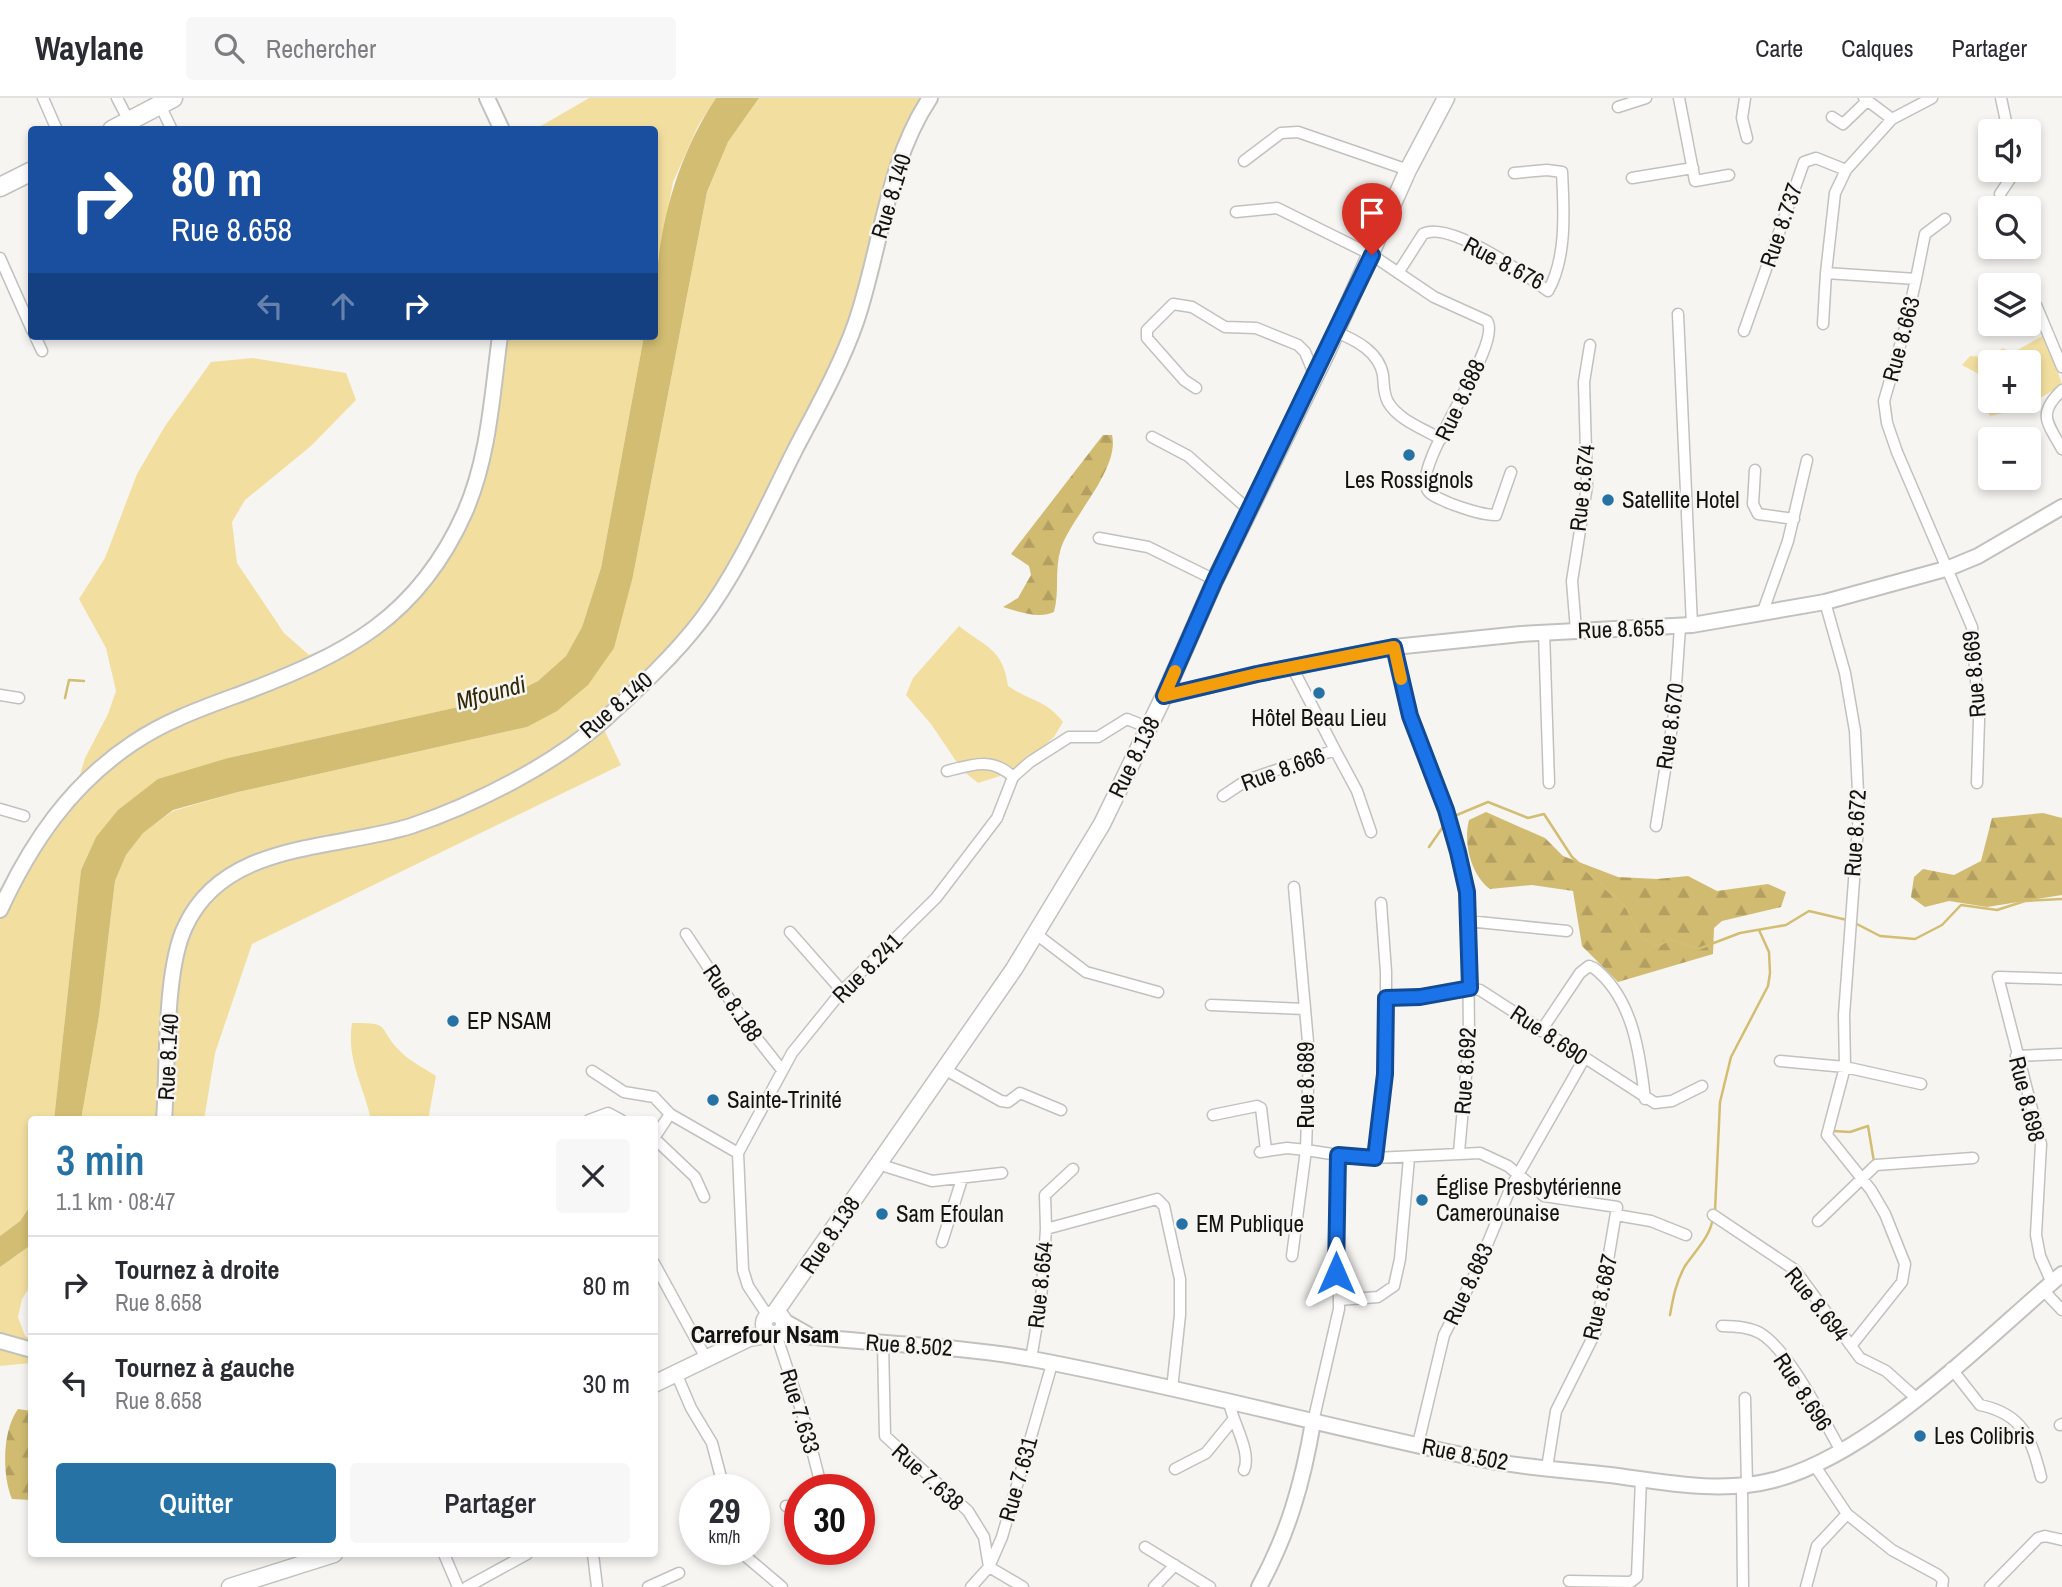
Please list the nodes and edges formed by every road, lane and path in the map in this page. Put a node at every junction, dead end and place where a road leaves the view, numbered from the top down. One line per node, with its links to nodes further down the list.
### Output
1 (43, 98): 18 (street)
2 (117, 98): 17 (street)
3 (487, 98): 21 (main road)
4 (930, 98): 118 (main road, Rue 8.140)
5 (1446, 98): 25 (main road, Rue 8.138)
6 (1646, 98): 13 (street)
7 (1679, 98): 24 (street)
8 (1745, 98): 22 (street)
9 (1932, 98): 15 (street)
10 (2001, 98): 16 (street)
11 (1865, 99): 14 (street); 15 (street)
12 (166, 101): 17 (highway); 20 (street)
13 (1618, 107)
14 (1832, 117)
15 (1892, 119): 26 (street)
16 (2005, 119)
17 (129, 121): 19 (highway)
18 (55, 126)
19 (119, 126)
20 (171, 126)
21 (500, 126)
22 (1747, 138)
23 (1244, 161): 25 (street)
24 (1693, 169): 29 (street); 30 (street)
25 (1408, 170): 36 (main road, Rue 8.138)
26 (1846, 170): 39 (street); 45 (street, Rue 8.737)
27 (28, 173): 32 (highway)
28 (1514, 173): 38 (street, Rue 8.676)
29 (1729, 175)
30 (1632, 178)
31 (2008, 182): 33 (street)
32 (0, 187)
33 (2000, 194)
34 (1236, 212): 36 (street, Rue 8.688)
35 (1945, 219): 40 (street)
36 (1372, 255): 38 (street, Rue 8.688); 46 (main road, Rue 8.138)
37 (0, 258): 43 (street)
38 (1398, 272): 56 (street, Rue 8.688)
39 (1826, 272): 40 (street, Rue 8.663); 44 (street)
40 (1916, 279): 65 (street, Rue 8.663)
41 (1678, 314): 69 (street, Rue 8.670)
42 (2041, 317): 51 (street)
43 (28, 321)
44 (1823, 324)
45 (1744, 331)
46 (1336, 332): 52 (main road, Rue 8.138); 56 (street)
47 (37, 340): 50 (street)
48 (499, 340): 90 (main road)
49 (1590, 345): 70 (street, Rue 8.674)
50 (42, 351)
51 (2062, 368)
52 (1315, 376): 53 (street); 62 (main road, Rue 8.138)
53 (1196, 388)
54 (2062, 390): 57 (street)
55 (1152, 437): 62 (street)
56 (1441, 439): 60 (street, Rue 8.688)
57 (2062, 449)
58 (1807, 460): 63 (street)
59 (1755, 470): 63 (street)
60 (1511, 472)
61 (2062, 507): 65 (main road, Rue 8.655)
62 (1249, 510): 66 (main road, Rue 8.138)
63 (1794, 519): 68 (street)
64 (1099, 538): 66 (street)
65 (1948, 568): 67 (main road, Rue 8.655); 82 (street, Rue 8.669)
66 (1215, 580): 75 (main road, Rue 8.138)
67 (1825, 602): 68 (main road, Rue 8.655); 108 (street, Rue 8.672)
68 (1762, 614): 69 (main road, Rue 8.655)
69 (1686, 626): 70 (main road, Rue 8.655); 86 (street, Rue 8.670)
70 (1576, 630): 71 (main road, Rue 8.655)
71 (1544, 632): 72 (main road, Rue 8.655); 81 (street)
72 (1394, 647): 73 (main road, Rue 8.655); 91 (street, Rue 8.692)
73 (1292, 667): 75 (main road, Rue 8.655); 78 (street, Rue 8.666)
74 (0, 695): 76 (street)
75 (1164, 696): 77 (main road, Rue 8.138)
76 (19, 698)
77 (1149, 728): 80 (street); 95 (main road, Rue 8.138)
78 (1335, 750): 83 (street, Rue 8.666); 87 (street)
79 (947, 771): 80 (street)
80 (1013, 777): 98 (street, Rue 8.241)
81 (1549, 783)
82 (1977, 783)
83 (1223, 796)
84 (0, 809): 85 (street)
85 (23, 816)
86 (1656, 826)
87 (1371, 832)
88 (1294, 887): 102 (street, Rue 8.689)
89 (1381, 903): 100 (street)
90 (0, 910)
91 (1468, 921): 92 (street); 97 (street, Rue 8.692)
92 (1567, 931)
93 (790, 932): 98 (street)
94 (686, 934): 110 (street, Rue 8.188)
95 (1036, 934): 99 (street); 109 (main road, Rue 8.138)
96 (2062, 979): 105 (street, Rue 8.698)
97 (1470, 988): 100 (street); 103 (street, Rue 8.690); 124 (street, Rue 8.692)
98 (842, 991): 110 (street, Rue 8.241)
99 (1158, 992)
100 (1386, 998): 127 (street)
101 (1211, 1004): 102 (street)
102 (1304, 1009): 123 (street, Rue 8.689)
103 (1541, 1031): 106 (street, Rue 8.690); 114 (street)
104 (2062, 1054): 105 (street)
105 (2016, 1056): 145 (street, Rue 8.698)
106 (1584, 1059): 114 (street, Rue 8.690); 133 (street, Rue 8.683)
107 (1780, 1061): 108 (street)
108 (1845, 1067): 112 (street); 135 (street, Rue 8.672)
109 (944, 1069): 115 (street); 130 (main road, Rue 8.138)
110 (782, 1070): 125 (street, Rue 8.241)
111 (592, 1071): 116 (street)
112 (1921, 1084)
113 (1702, 1086): 114 (street)
114 (1645, 1099)
115 (1061, 1110)
116 (670, 1114): 121 (street); 125 (street)
117 (1213, 1115): 123 (street)
118 (164, 1116)
119 (598, 1116): 120 (street)
120 (614, 1116)
121 (658, 1132)
122 (658, 1142): 136 (street)
123 (1306, 1150): 126 (street, Rue 8.689); 143 (street)
124 (1459, 1152): 128 (street); 133 (street)
125 (738, 1153): 148 (street)
126 (1338, 1155): 127 (street); 146 (street, Rue 8.689)
127 (1375, 1158): 128 (street)
128 (1409, 1158): 146 (street)
129 (1973, 1158): 135 (street)
130 (878, 1164): 134 (street); 148 (main road, Rue 8.138)
131 (1073, 1169): 140 (street)
132 (1002, 1173): 134 (street)
133 (1518, 1176): 137 (street); 166 (street, Rue 8.683)
134 (962, 1179): 142 (street)
135 (1862, 1179): 139 (street); 152 (street)
136 (704, 1197)
137 (1616, 1215): 141 (street); 169 (street, Rue 8.687)
138 (1713, 1215): 152 (street, Rue 8.694)
139 (1818, 1221)
140 (1046, 1229): 155 (street, Rue 8.654); 160 (street, Rue 8.654)
141 (1686, 1235)
142 (942, 1242)
143 (1292, 1256)
144 (658, 1270): 154 (street)
145 (2052, 1282): 147 (street); 157 (main road, Rue 8.502)
146 (1339, 1300): 165 (street, Rue 8.689)
147 (2062, 1310)
148 (775, 1324): 151 (main road, Rue 8.502); 154 (main road); 173 (street, Rue 7.633)
149 (1722, 1326): 167 (street, Rue 8.696)
150 (0, 1341): 153 (main road)
151 (883, 1343): 155 (main road, Rue 8.502); 187 (street, Rue 7.638)
152 (1851, 1346): 162 (street, Rue 8.694)
153 (28, 1349)
154 (706, 1358): 158 (main road)
155 (1031, 1359): 156 (main road, Rue 8.502)
156 (1052, 1364): 160 (main road, Rue 8.502); 187 (street, Rue 7.631)
157 (1951, 1368): 162 (main road, Rue 8.502); 174 (street)
158 (676, 1373): 159 (main road); 172 (street)
159 (658, 1382)
160 (1172, 1390): 163 (main road, Rue 8.502)
161 (1745, 1398): 176 (street)
162 (1916, 1398): 167 (main road, Rue 8.502)
163 (1229, 1402): 164 (street); 165 (main road, Rue 8.502)
164 (1232, 1421): 170 (street); 171 (street)
165 (1312, 1422): 166 (main road, Rue 8.502); 202 (main road)
166 (1418, 1444): 169 (main road, Rue 8.502)
167 (1840, 1451): 168 (main road, Rue 8.502)
168 (1815, 1466): 176 (main road, Rue 8.502); 177 (street)
169 (1547, 1468): 175 (main road, Rue 8.502)
170 (1175, 1469)
171 (1244, 1470)
172 (720, 1474)
173 (818, 1474)
174 (2041, 1476)
175 (1641, 1479): 176 (main road, Rue 8.502); 189 (street)
176 (1744, 1485): 203 (street)
177 (1847, 1514): 191 (street); 204 (street)
178 (2062, 1540): 206 (street)
179 (1145, 1547): 186 (street)
180 (316, 1557): 184 (main road)
181 (445, 1557): 193 (street)
182 (522, 1557): 194 (street)
183 (593, 1557): 195 (street)
184 (299, 1560): 190 (main road)
185 (756, 1565): 197 (street)
186 (1175, 1565): 200 (street); 201 (street)
187 (989, 1567): 198 (street, Rue 7.631); 199 (street)
188 (679, 1573): 196 (street)
189 (1569, 1581)
190 (265, 1582): 192 (main road)
191 (1943, 1583): 205 (street)
192 (230, 1587)
193 (458, 1587)
194 (467, 1587)
195 (597, 1587)
196 (648, 1587)
197 (782, 1587)
198 (971, 1587)
199 (1023, 1587)
200 (1154, 1587)
201 (1210, 1587)
202 (1259, 1587)
203 (1743, 1587)
204 (1807, 1587)
205 (1954, 1587)
206 (1990, 1587)

